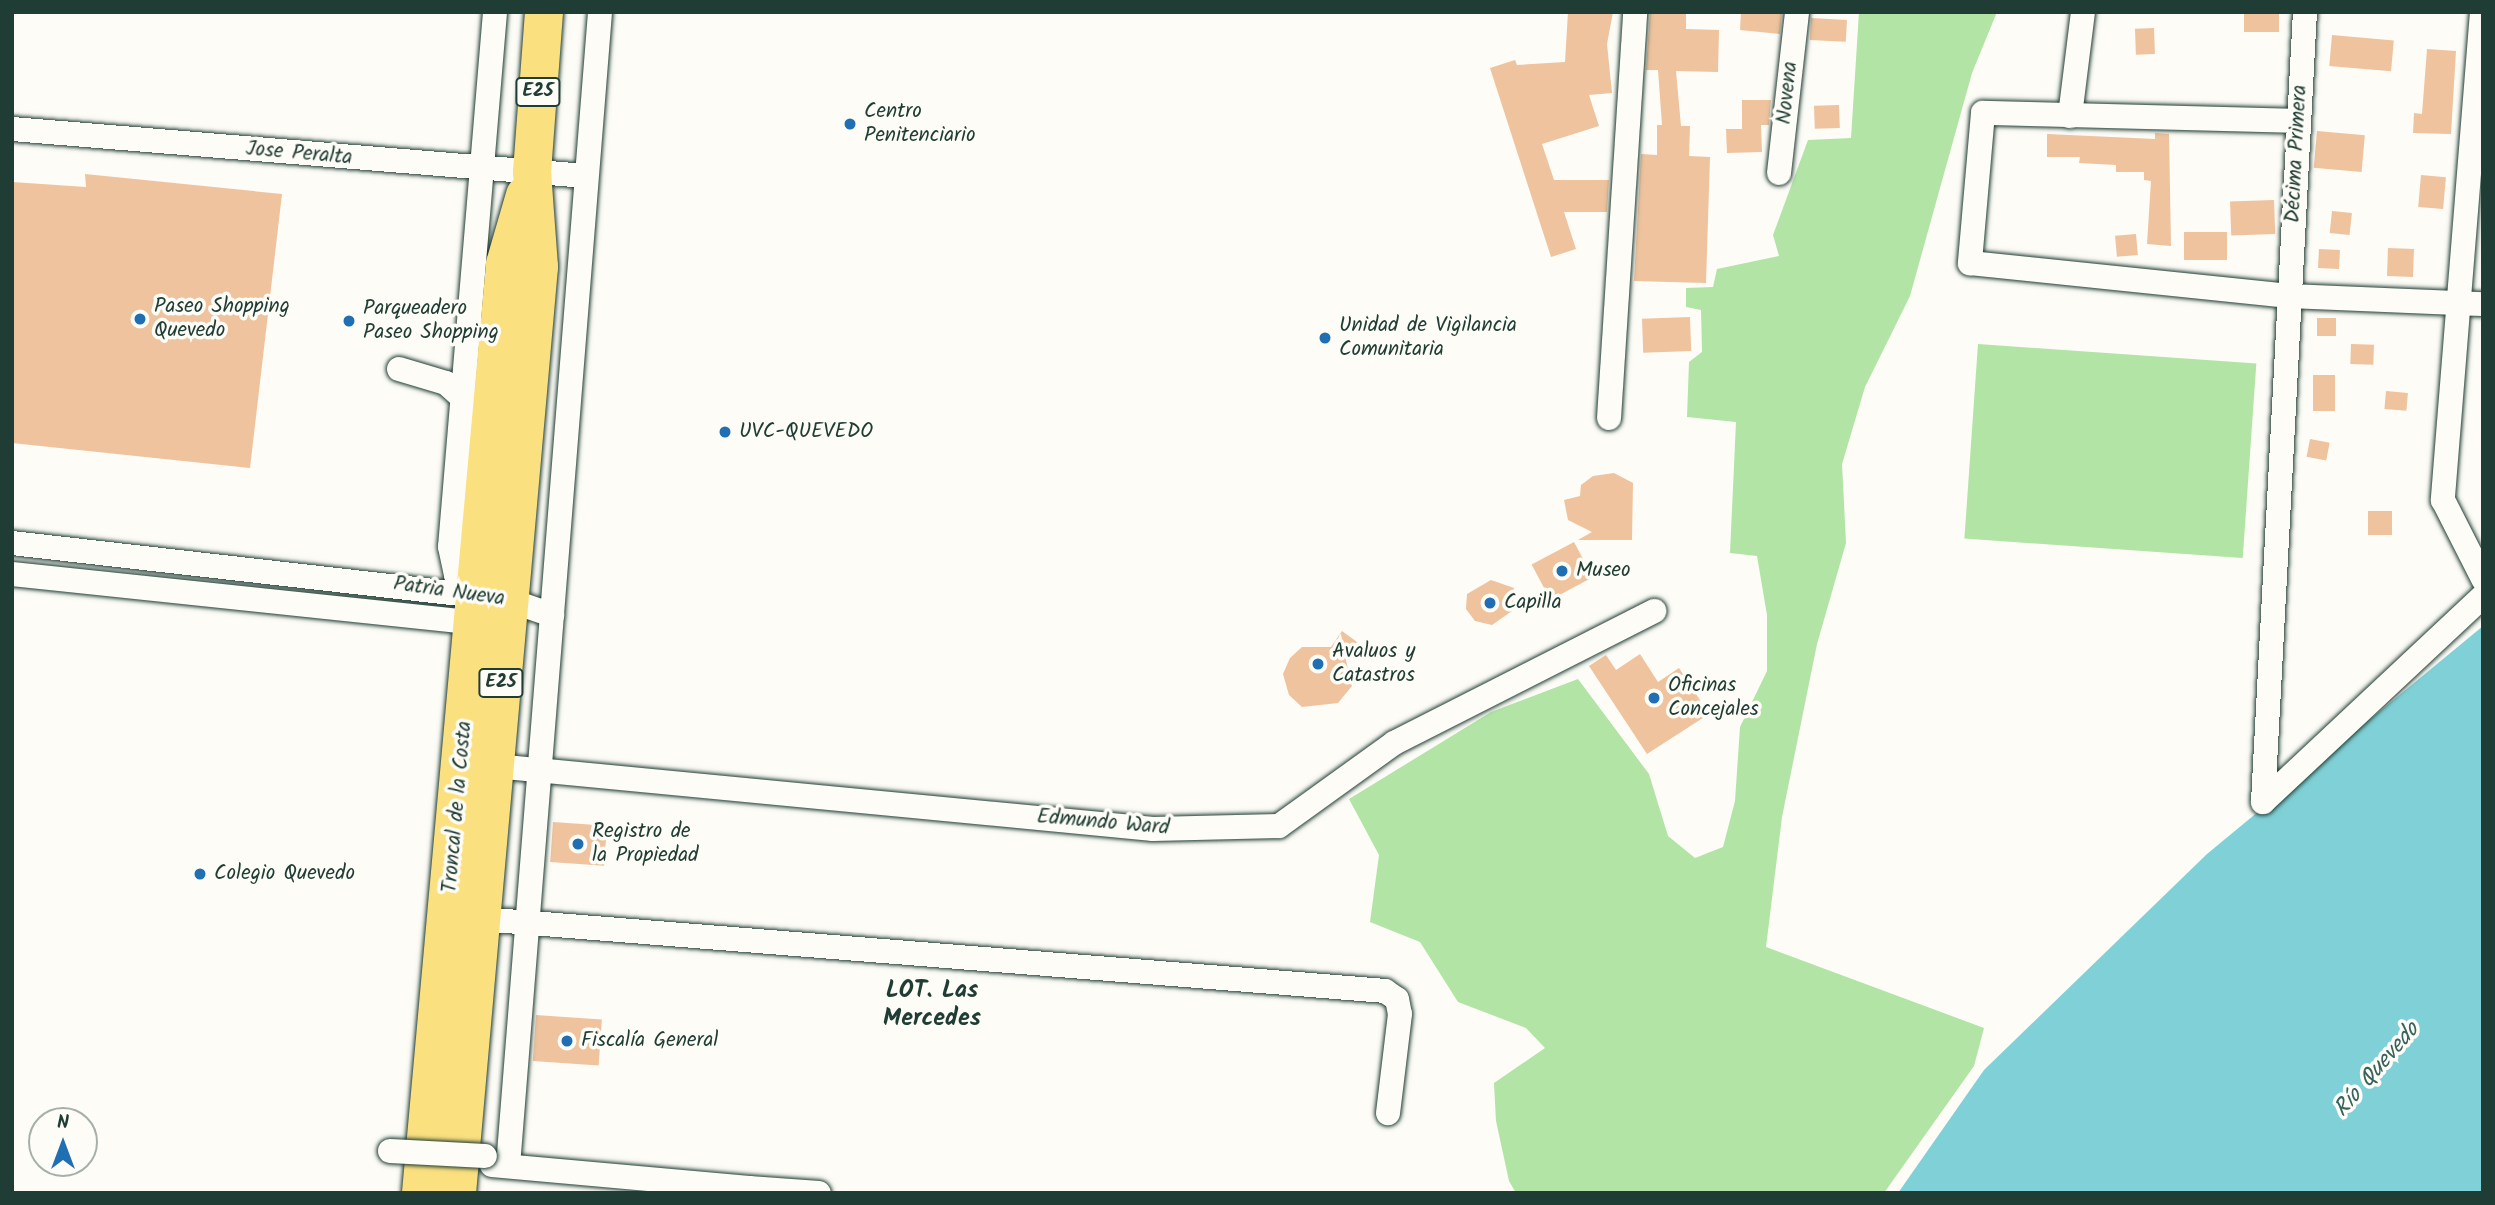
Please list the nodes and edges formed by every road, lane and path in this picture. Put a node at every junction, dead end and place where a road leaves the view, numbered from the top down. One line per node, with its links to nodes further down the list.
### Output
1 (495, 12): 12 (street)
2 (544, 12): 13 (highway, Troncal de la Costa / E25)
3 (600, 12): 15 (street)
4 (1635, 12): 20 (street)
5 (1797, 12): 14 (street, Novena)
6 (2083, 12): 9 (street)
7 (2305, 12): 10 (street, Décima Primera)
8 (2482, 12): 17 (street)
9 (2070, 116): 10 (street); 16 (street)
10 (2299, 121): 16 (street, Décima Primera)
11 (12, 129): 12 (street, Jose Peralta)
12 (481, 170): 13 (street, Jose Peralta); 18 (street)
13 (532, 172): 15 (street, Jose Peralta); 25 (highway, Troncal de la Costa / E25)
14 (1779, 173)
15 (586, 176): 27 (street)
16 (2289, 296): 17 (street); 24 (street, Décima Primera)
17 (2471, 303): 23 (street)
18 (467, 351): 19 (street); 19 (street)
19 (464, 399): 25 (street)
20 (1609, 418)
21 (12, 543): 25 (street, Patria Nueva)
22 (12, 574): 25 (street, Patria Nueva)
23 (2483, 579)
24 (2483, 596)
25 (490, 610): 27 (street, Patria Nueva); 28 (highway, Troncal de la Costa / E25); 37 (highway, Troncal de la Costa / E25)
26 (1654, 611): 29 (street, Edmundo Ward)
27 (552, 615): 29 (street)
28 (495, 766): 29 (street, Edmundo Ward); 30 (highway, Troncal de la Costa / E25)
29 (539, 770): 31 (street)
30 (481, 919): 31 (street); 35 (highway, Troncal de la Costa / E25)
31 (527, 922): 32 (street); 34 (street)
32 (1388, 1113)
33 (390, 1151): 35 (street, bridge)
34 (508, 1166): 35 (street); 36 (street)
35 (467, 1170)
36 (749, 1190): 38 (street)
37 (421, 1193)
38 (818, 1193)

